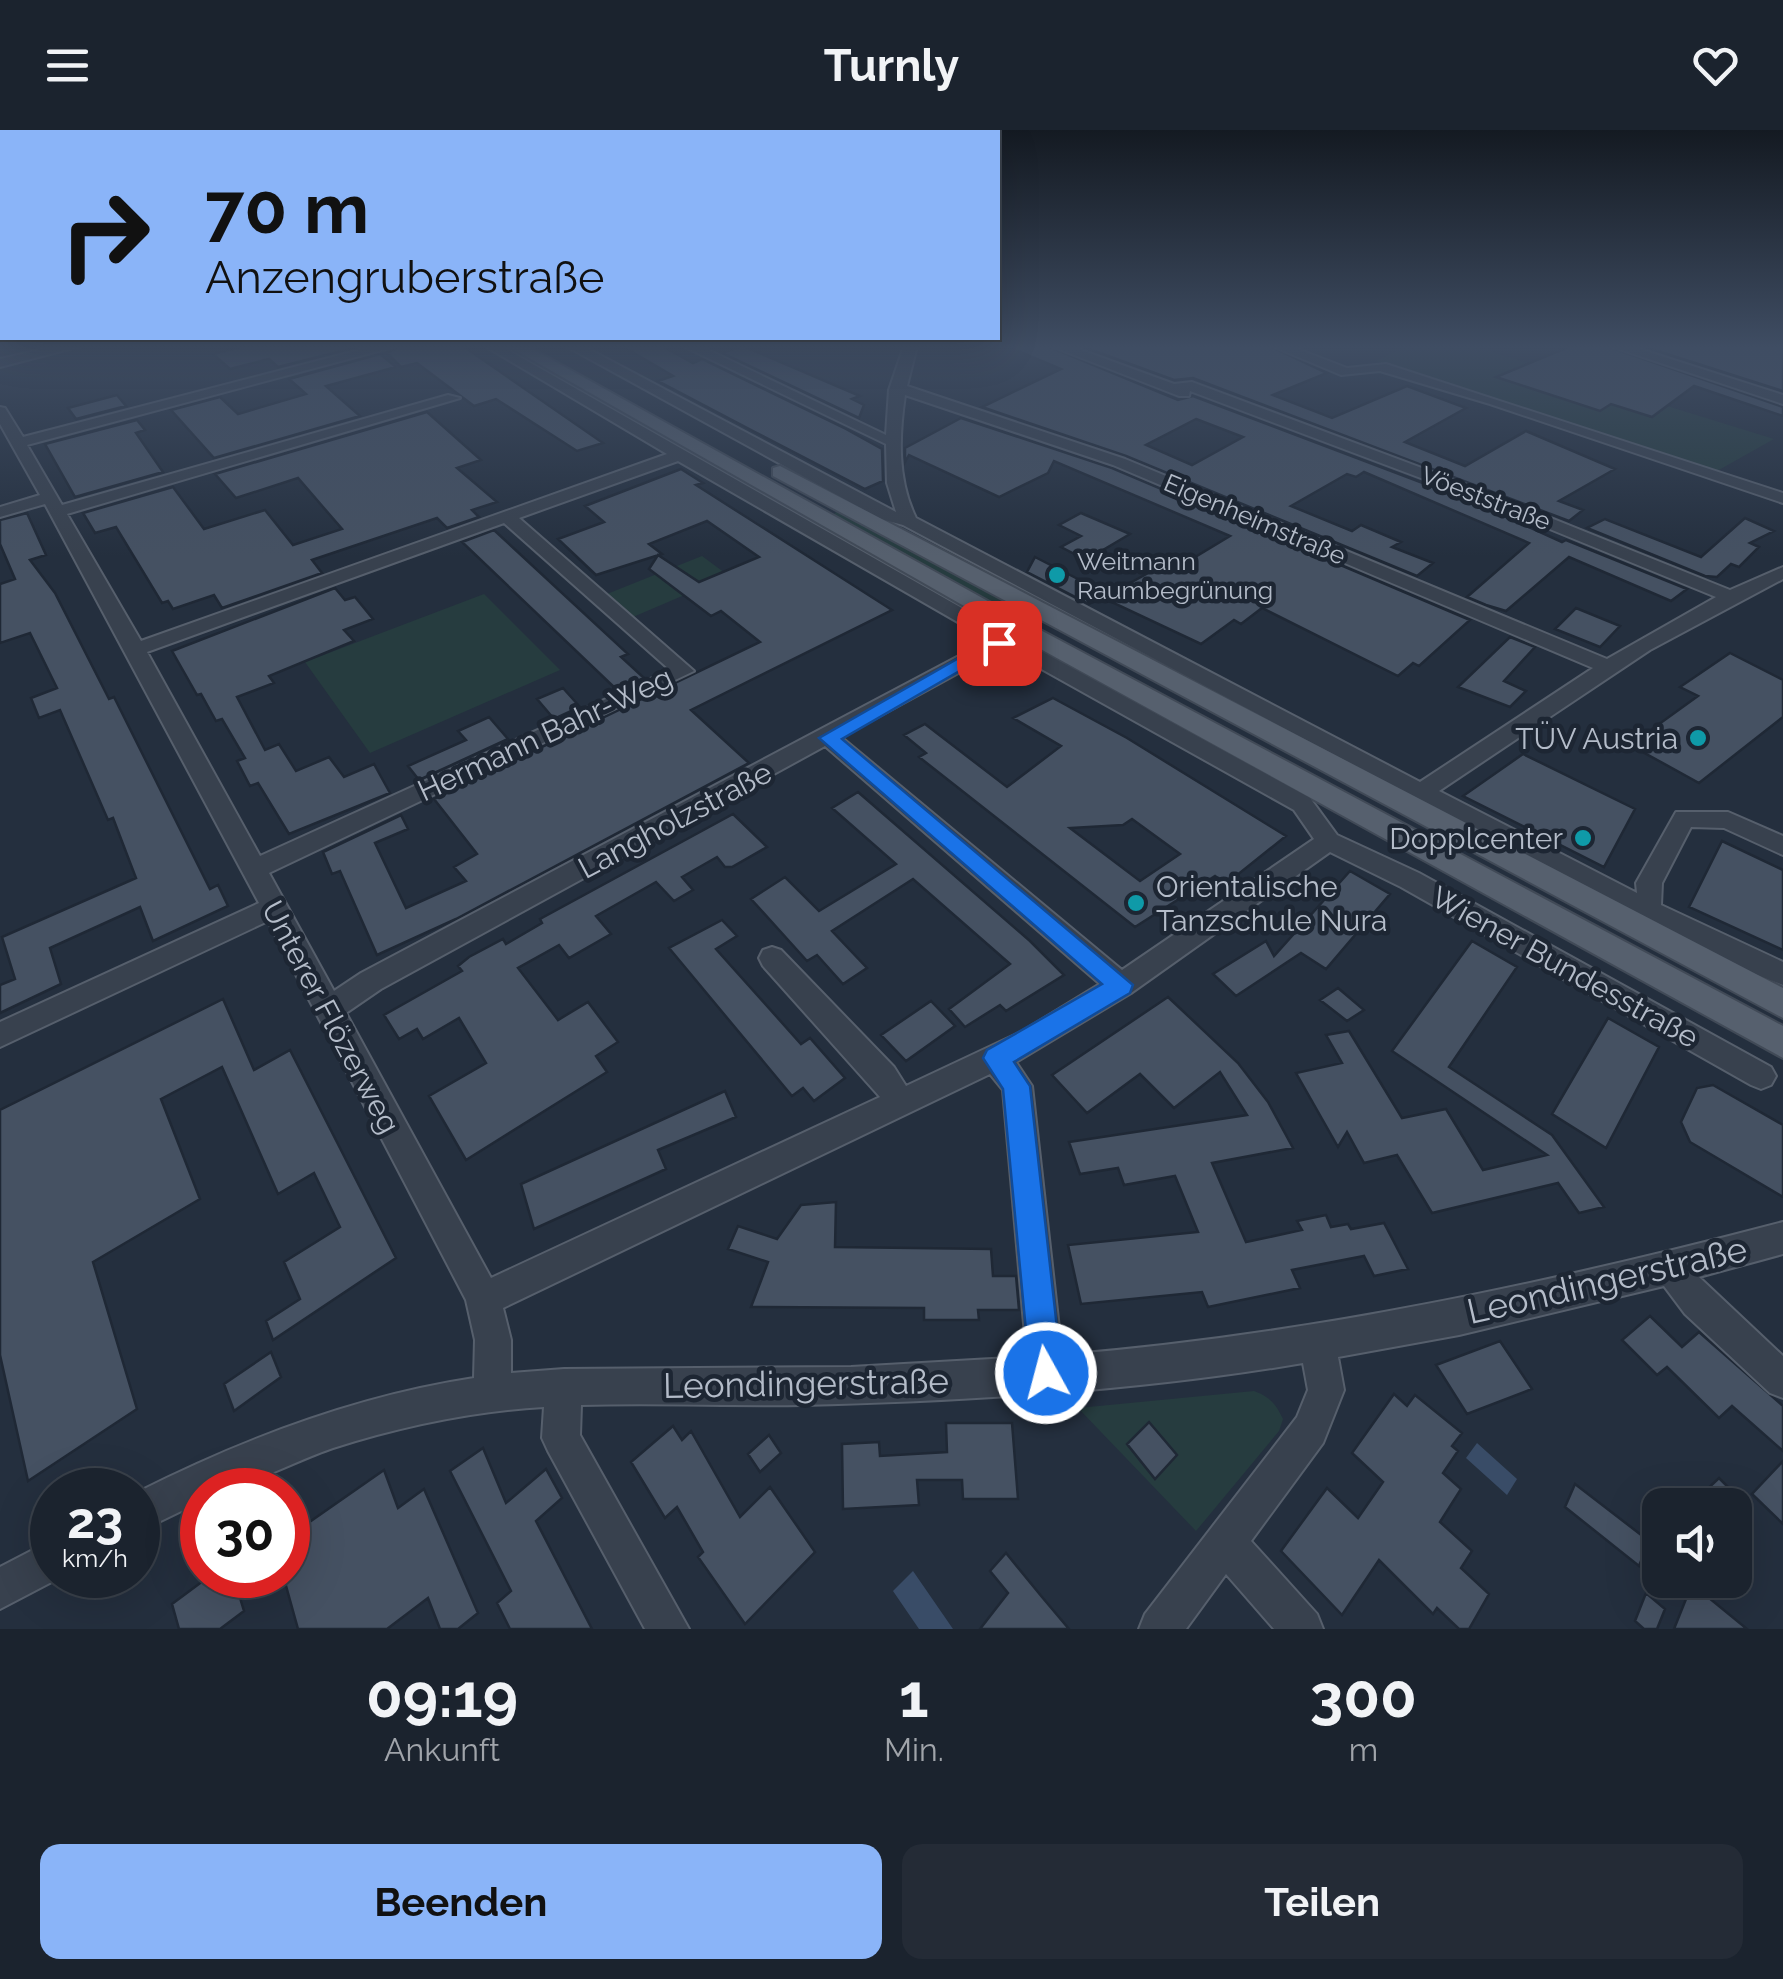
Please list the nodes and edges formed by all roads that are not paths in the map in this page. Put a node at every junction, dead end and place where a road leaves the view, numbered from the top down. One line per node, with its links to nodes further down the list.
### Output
1 (3, 416): 15 (street, Unterer Flözerweg)
2 (122, 416): 15 (street)
3 (385, 416): 20 (street)
4 (612, 416): 16 (street, Wiener Bundesstraße)
5 (626, 416): 16 (main road)
6 (635, 416): 26 (main road, Wiener Bundesstraße)
7 (679, 416): 27 (main road)
8 (702, 416): 19 (street)
9 (832, 416): 14 (street)
10 (896, 416): 14 (street)
11 (982, 416): 29 (street, Eigenheimstraße)
12 (1269, 416): 25 (street, Vöeststraße)
13 (1541, 416): 18 (street)
14 (896, 440): 17 (street)
15 (18, 443): 20 (street, Unterer Flözerweg)
16 (680, 456): 22 (street); 26 (street, Wiener Bundesstraße)
17 (895, 484): 19 (street); 23 (street)
18 (1783, 498)
19 (858, 500): 23 (street)
20 (53, 505): 21 (street); 28 (street, Unterer Flözerweg)
21 (0, 512)
22 (506, 517): 28 (street); 34 (street, Hermann Bahr-Weg)
23 (910, 521): 27 (main road); 31 (street)
24 (1783, 572): 25 (street)
25 (1729, 596): 29 (street)
26 (1014, 634): 30 (street, Langholzstraße); 32 (street, Wiener Bundesstraße); 43 (main road, Wiener Bundesstraße)
27 (1103, 645): 40 (main road)
28 (136, 649): 34 (street, Unterer Flözerweg)
29 (1608, 667): 31 (street)
30 (829, 738): 39 (street); 41 (street, Langholzstraße)
31 (1421, 792): 36 (street)
32 (1328, 842): 39 (street); 45 (street, Wiener Bundesstraße)
33 (1783, 846): 36 (street)
34 (252, 870): 35 (street, Unterer Flözerweg)
35 (272, 908): 41 (street, Unterer Flözerweg); 42 (street)
36 (1646, 909): 38 (street)
37 (772, 958): 46 (street)
38 (1783, 974)
39 (1121, 985): 44 (street)
40 (1783, 1004)
41 (327, 1010): 49 (street, Unterer Flözerweg)
42 (0, 1035)
43 (1783, 1043)
44 (996, 1058): 46 (street); 51 (street)
45 (1761, 1076)
46 (900, 1104): 49 (street)
47 (1783, 1238): 48 (street, Leondingerstraße)
48 (1670, 1266): 50 (street, Leondingerstraße); 52 (street)
49 (484, 1299): 54 (street, Unterer Flözerweg)
50 (1317, 1343): 51 (street, Leondingerstraße); 56 (street)
51 (1046, 1373): 53 (street, Leondingerstraße)
52 (1783, 1380)
53 (564, 1387): 54 (street, Leondingerstraße); 59 (street)
54 (490, 1394): 55 (street, Leondingerstraße)
55 (160, 1502)
56 (1226, 1544): 60 (street); 61 (street)
57 (30, 1572): 58 (street)
58 (0, 1589)
59 (663, 1627)
60 (1160, 1629)
61 (1302, 1629)

